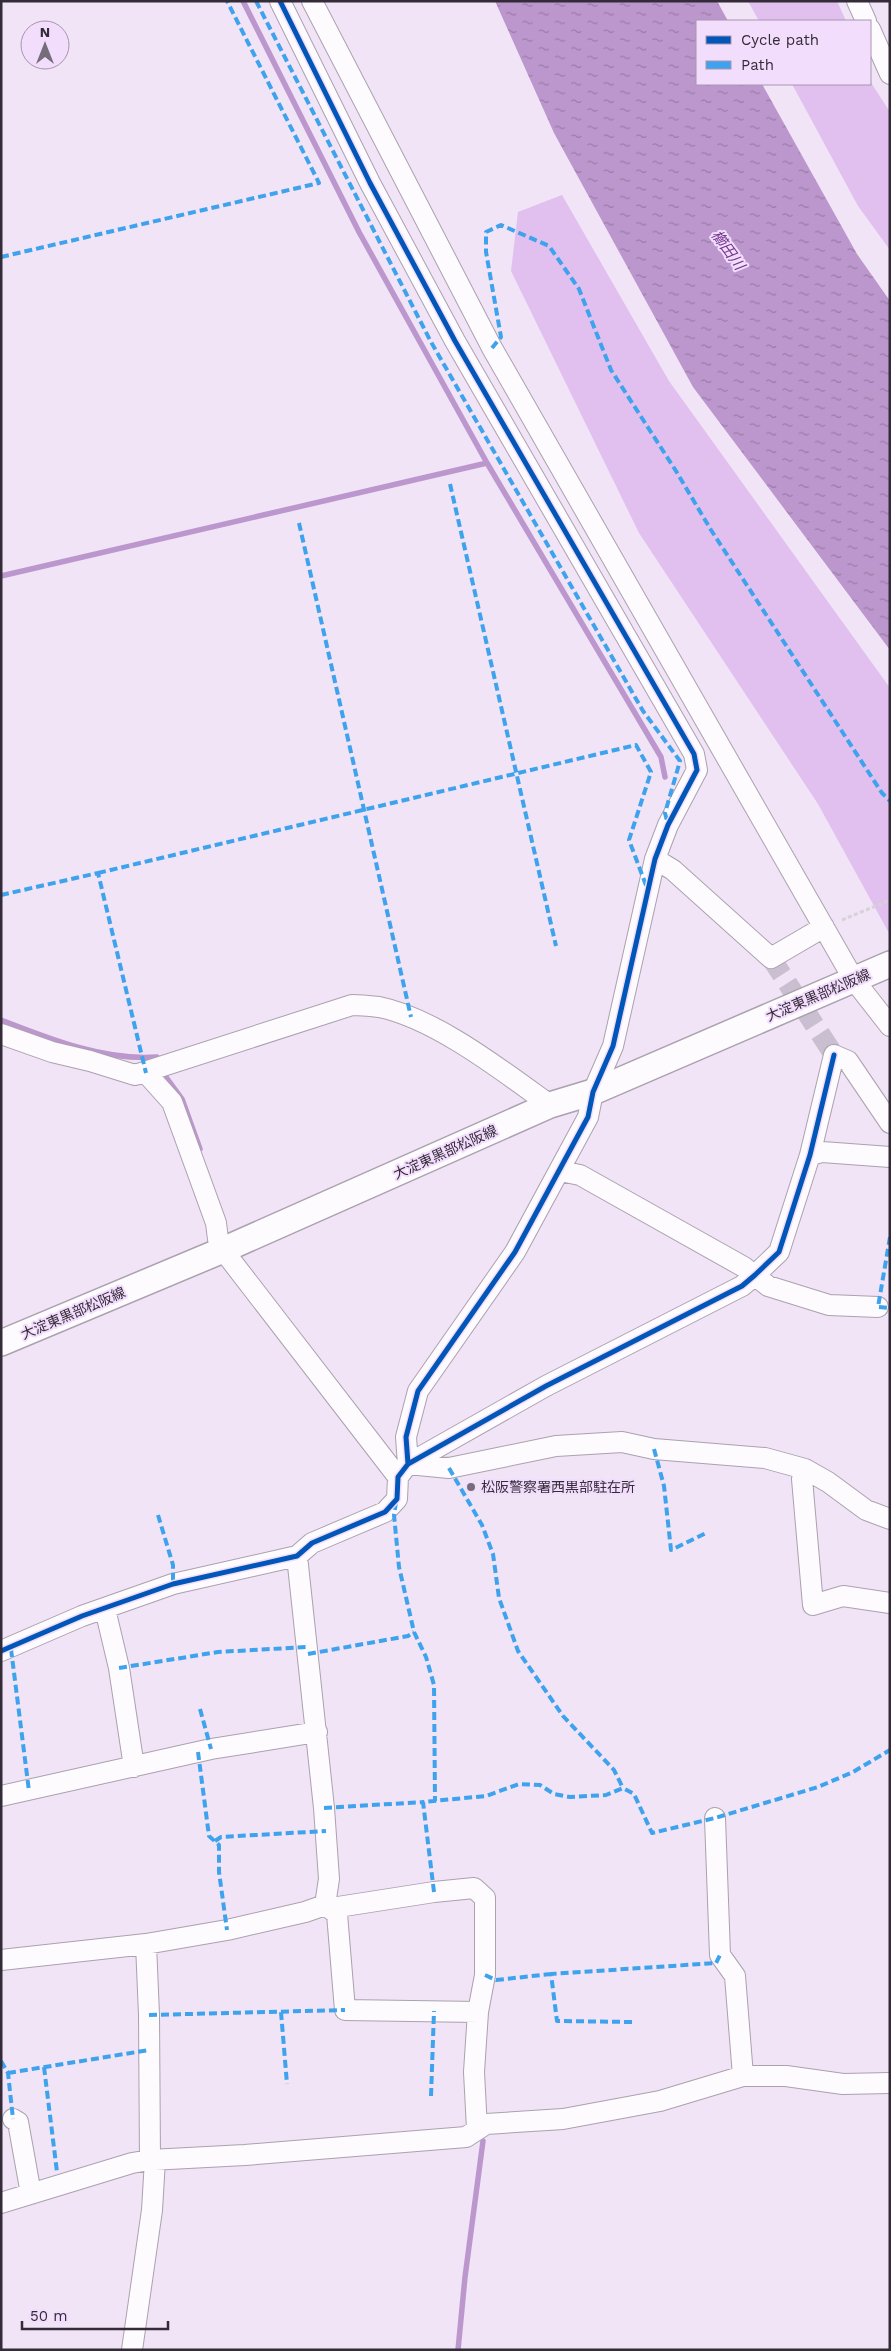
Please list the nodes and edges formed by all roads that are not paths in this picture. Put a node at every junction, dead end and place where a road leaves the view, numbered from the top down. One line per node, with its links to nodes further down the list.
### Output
1 (280, 1): 7 (street)
2 (312, 1): 8 (street)
3 (858, 1): 4 (street)
4 (866, 20)
5 (871, 31): 6 (street)
6 (890, 74)
7 (655, 859): 8 (street); 14 (street)
8 (830, 925): 10 (street)
9 (890, 964): 10 (main road, 大淀東黒部松阪線)
10 (860, 977): 11 (street); 14 (main road, 大淀東黒部松阪線)
11 (890, 1026)
12 (1, 1034): 13 (street)
13 (146, 1072): 15 (street); 20 (street)
14 (593, 1092): 15 (main road, 大淀東黒部松阪線); 19 (street)
15 (550, 1105): 20 (main road, 大淀東黒部松阪線)
16 (890, 1122): 17 (street)
17 (810, 1155): 18 (street); 21 (street)
18 (890, 1157)
19 (560, 1171): 21 (street); 25 (street)
20 (230, 1247): 23 (main road, 大淀東黒部松阪線); 25 (street)
21 (755, 1275): 22 (street); 25 (street)
22 (878, 1308)
23 (1, 1343)
24 (805, 1469): 25 (street); 26 (street); 28 (street)
25 (403, 1471): 27 (street)
26 (890, 1519)
27 (297, 1556): 29 (street); 31 (street)
28 (890, 1603)
29 (106, 1609): 30 (street); 32 (street)
30 (1, 1652)
31 (317, 1732): 32 (street); 35 (street)
32 (134, 1767): 33 (street)
33 (1, 1796)
34 (715, 1818): 39 (street)
35 (325, 1905): 36 (street); 38 (street); 38 (street)
36 (146, 1944): 37 (street); 43 (street)
37 (1, 1960)
38 (478, 2012): 42 (street)
39 (743, 2076): 40 (street); 42 (street)
40 (890, 2083)
41 (13, 2119): 44 (street)
42 (477, 2129): 43 (street)
43 (151, 2156): 44 (street); 46 (street)
44 (30, 2188): 45 (street)
45 (1, 2203)
46 (132, 2350)

